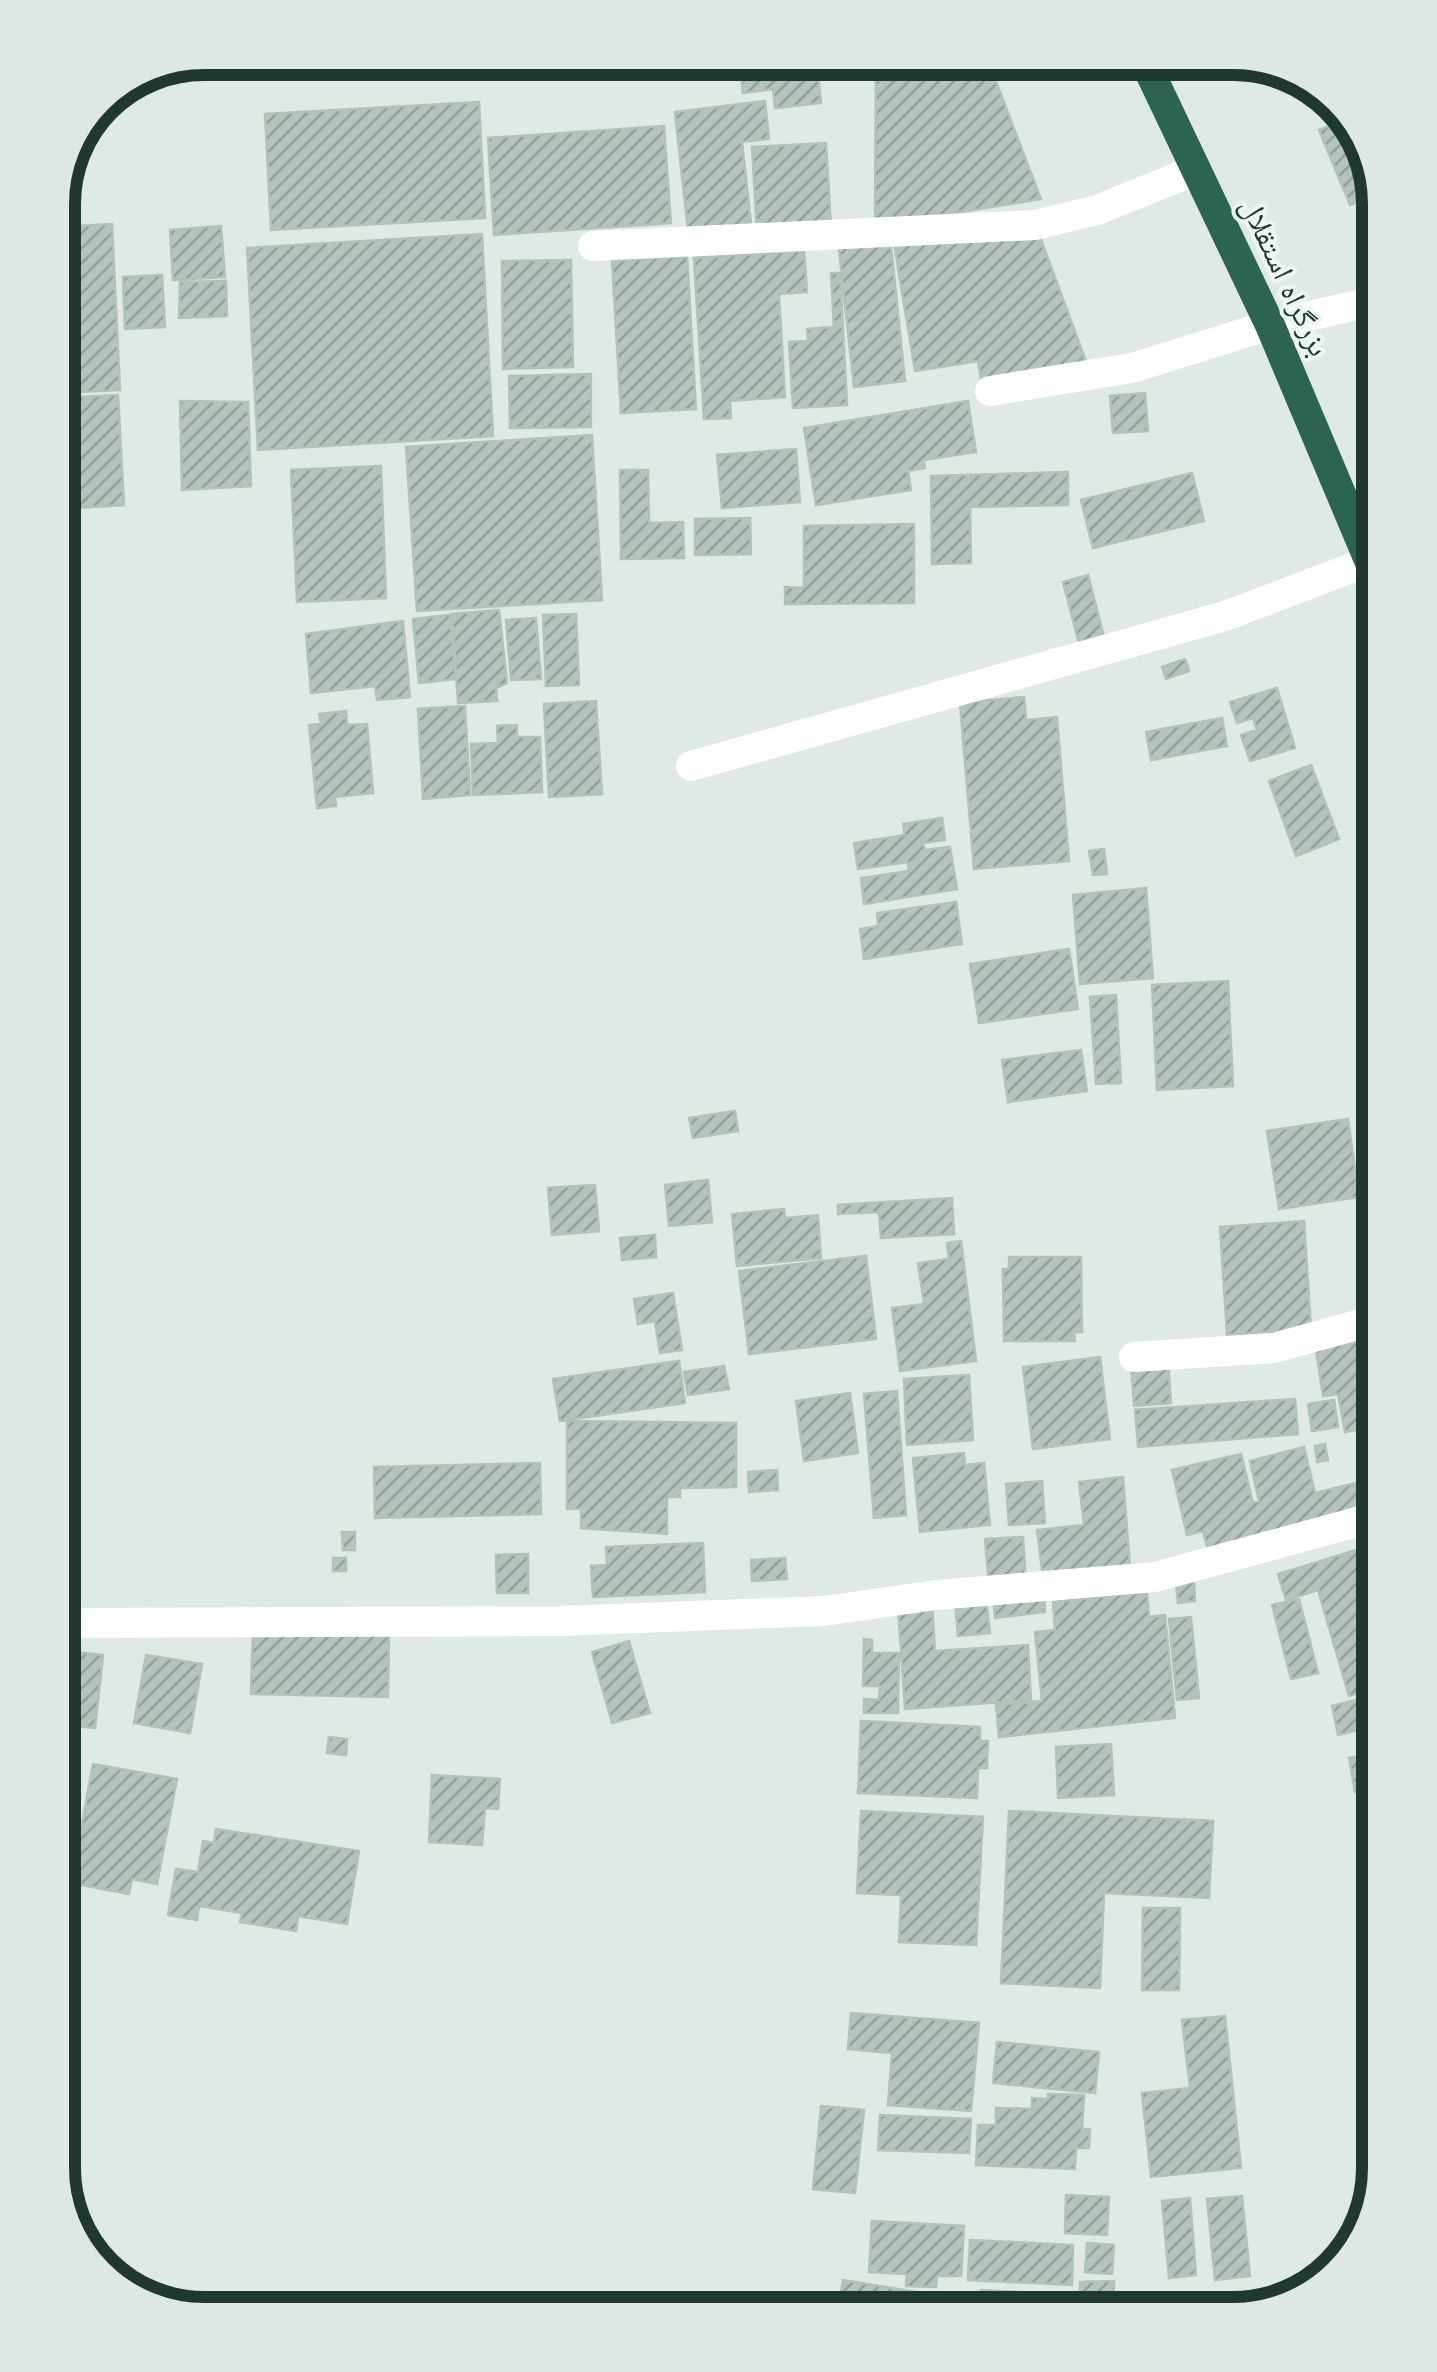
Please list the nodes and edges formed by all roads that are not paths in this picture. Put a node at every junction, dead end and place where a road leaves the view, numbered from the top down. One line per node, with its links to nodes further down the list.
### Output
1 (1151, 75): 2 (highway, بزرگراه استقلال)
2 (1196, 170): 3 (street); 5 (highway, بزرگراه استقلال)
3 (594, 246)
4 (1362, 304): 5 (street)
5 (1270, 325): 6 (street); 7 (highway, بزرگراه استقلال)
6 (990, 391)
7 (1362, 542)
8 (1362, 577): 9 (street)
9 (691, 766)
10 (1362, 1325): 11 (street)
11 (1134, 1358)
12 (1362, 1521): 13 (street)
13 (75, 1622)

